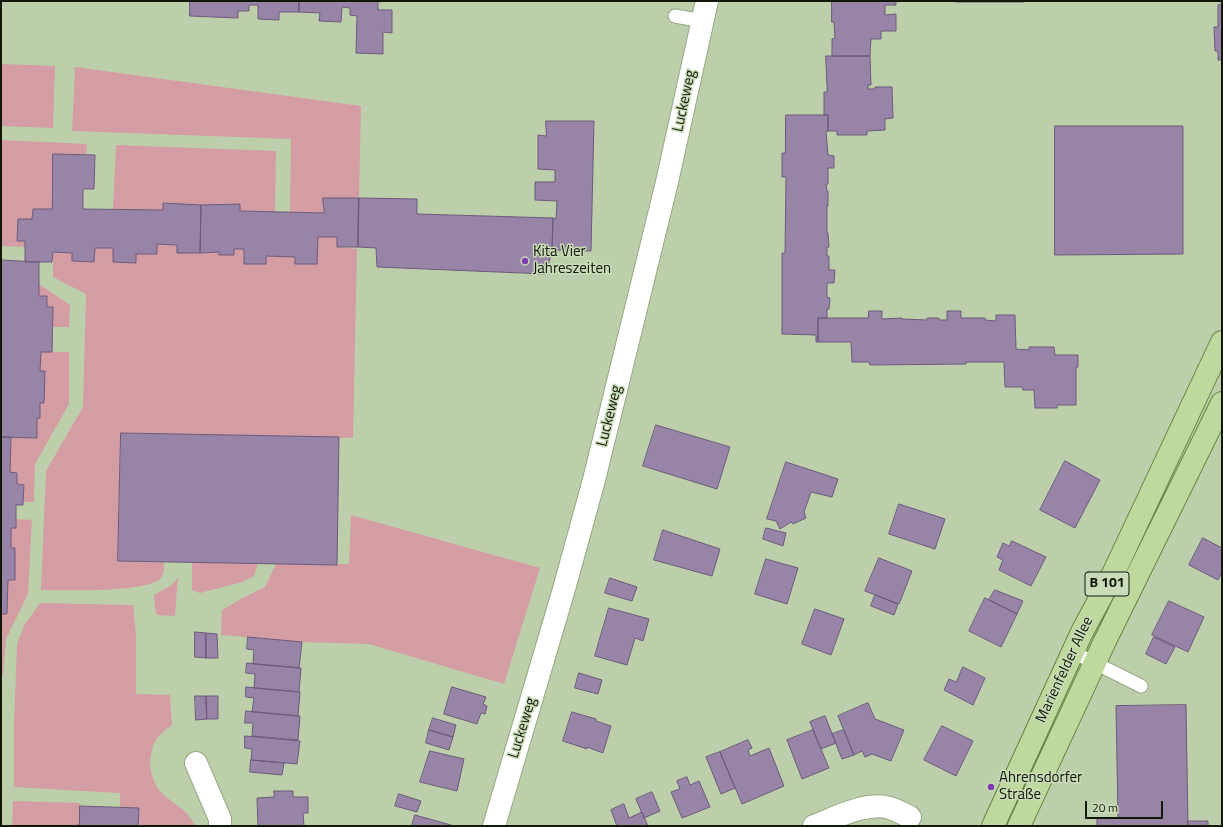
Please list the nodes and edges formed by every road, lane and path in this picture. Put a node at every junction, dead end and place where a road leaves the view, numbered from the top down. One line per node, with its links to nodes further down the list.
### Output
1 (705, 11): 2 (lane); 11 (street, Luckeweg)
2 (675, 16)
3 (1222, 342): 5 (main road, Marienfelder Allee / B 101)
4 (1222, 403): 6 (main road, Marienfelder Allee / B 101)
5 (1073, 652): 6 (lane); 13 (main road, Marienfelder Allee / B 101)
6 (1094, 663): 7 (lane); 14 (main road, Marienfelder Allee / B 101)
7 (1141, 686)
8 (196, 763): 10 (street)
9 (910, 817): 12 (street)
10 (220, 826)
11 (494, 826)
12 (814, 826)
13 (993, 826)
14 (1019, 826)

